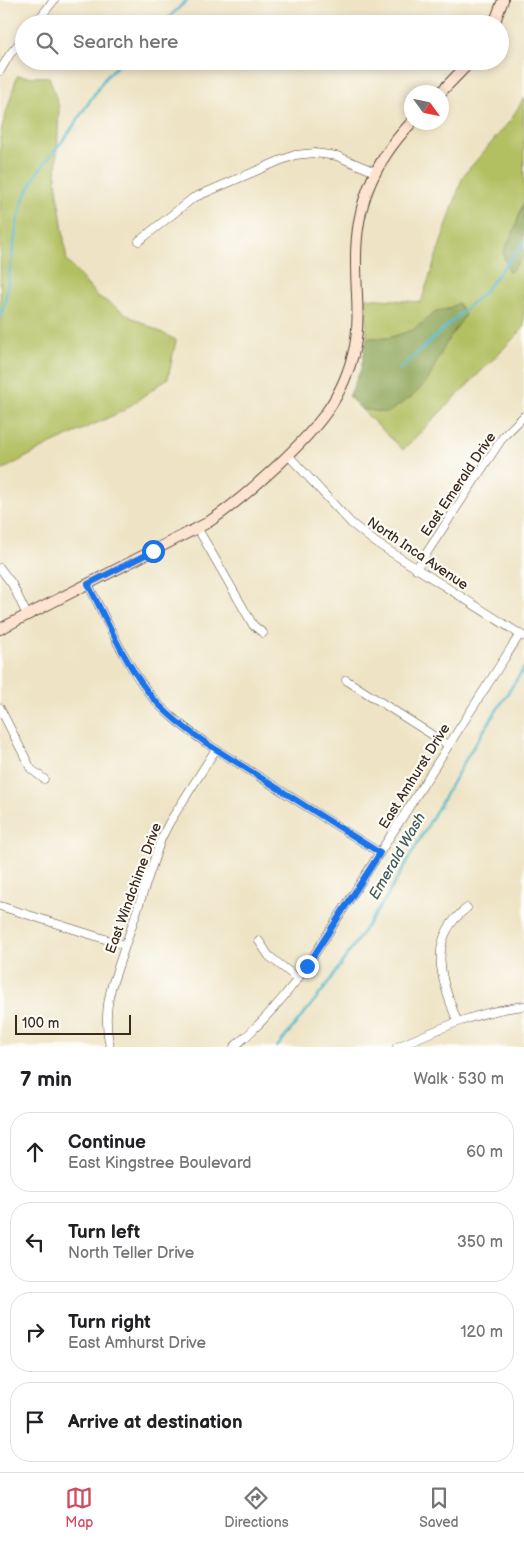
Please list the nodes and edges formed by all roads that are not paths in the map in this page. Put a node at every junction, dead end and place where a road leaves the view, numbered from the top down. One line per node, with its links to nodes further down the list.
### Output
1 (54, 0): 3 (street)
2 (503, 0): 4 (street)
3 (42, 15)
4 (497, 15)
5 (15, 48): 7 (street)
6 (462, 70): 8 (street)
7 (0, 71)
8 (448, 85)
9 (405, 130): 10 (street)
10 (375, 172): 11 (street); 13 (street)
11 (139, 240)
12 (524, 416): 16 (street, East Emerald Drive)
13 (288, 455): 14 (street); 16 (street, North Inca Avenue)
14 (198, 528): 17 (street); 20 (street)
15 (0, 568): 18 (street)
16 (416, 569): 21 (street, North Inca Avenue)
17 (88, 584): 18 (street); 25 (street)
18 (27, 615): 19 (street)
19 (0, 629)
20 (263, 633)
21 (522, 635): 24 (street, East Amhurst Drive)
22 (346, 680): 24 (street)
23 (0, 708): 26 (street)
24 (448, 745): 27 (street, East Amhurst Drive)
25 (216, 749): 27 (street); 31 (street, East Windchime Drive)
26 (44, 779)
27 (380, 853): 32 (street, East Amhurst Drive)
28 (0, 906): 31 (street)
29 (467, 908): 34 (street)
30 (259, 941): 32 (street)
31 (124, 945): 35 (street, East Windchime Drive)
32 (298, 979): 36 (street, East Amhurst Drive)
33 (524, 1006): 34 (street)
34 (457, 1021): 37 (street)
35 (110, 1047)
36 (234, 1047)
37 (397, 1047)

